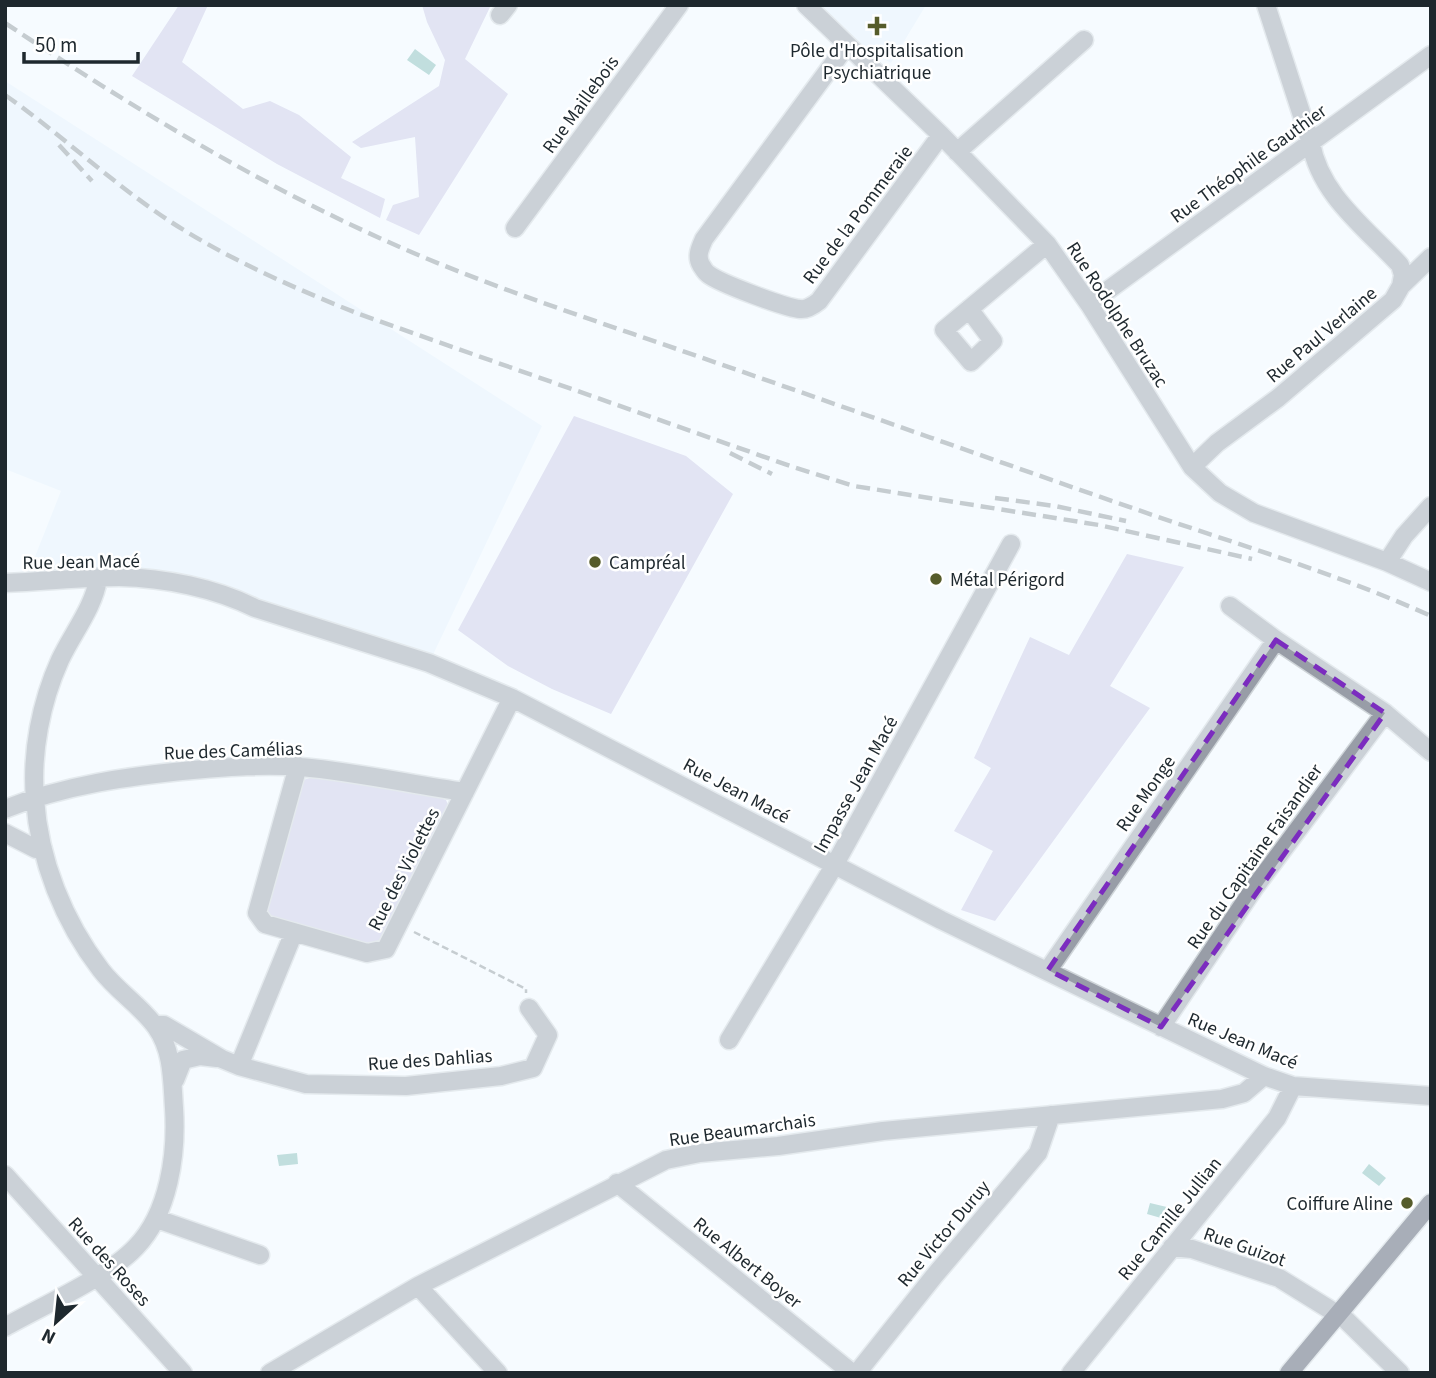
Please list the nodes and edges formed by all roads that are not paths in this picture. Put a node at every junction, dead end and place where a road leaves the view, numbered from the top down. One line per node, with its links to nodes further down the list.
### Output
1 (679, 5): 10 (street, Rue Maillebois)
2 (806, 5): 5 (street, Rue Rodolphe Bruzac)
3 (1266, 5): 8 (street, Rue Paul Verlaine)
4 (1084, 40): 9 (street)
5 (847, 45): 7 (street, Rue Rodolphe Bruzac); 7 (street, Rue de la Pommeraie)
6 (1431, 55): 8 (street, Rue Théophile Gauthier)
7 (941, 135): 9 (street, Rue Rodolphe Bruzac)
8 (1311, 144): 13 (street, Rue Paul Verlaine); 14 (street, Rue Théophile Gauthier)
9 (957, 152): 11 (street, Rue Rodolphe Bruzac)
10 (515, 228)
11 (1047, 244): 14 (street, Rue Rodolphe Bruzac); 15 (street)
12 (1431, 257): 13 (street)
13 (1401, 286): 16 (street, Rue Paul Verlaine)
14 (1089, 304): 16 (street, Rue Rodolphe Bruzac)
15 (969, 309)
16 (1192, 467): 19 (street, Rue Rodolphe Bruzac)
17 (1431, 506): 19 (street)
18 (1011, 544): 34 (street, Impasse Jean Macé)
19 (1387, 562): 21 (street, Rue Rodolphe Bruzac)
20 (98, 579): 22 (street, Rue Jean Macé); 25 (street, Rue Jean Macé); 30 (street)
21 (1431, 582)
22 (5, 583)
23 (1230, 606): 24 (street)
24 (1276, 640): 26 (street); 36 (street, Rue Monge)
25 (512, 698): 29 (street, Rue des Violettes); 34 (street, Rue Jean Macé)
26 (1384, 713): 27 (street); 38 (street, Rue du Capitaine Faisandier)
27 (1431, 752)
28 (298, 766): 29 (street, Rue des Camélias); 30 (street, Rue des Camélias); 35 (street, Rue des Violettes)
29 (465, 792): 35 (street, Rue des Violettes)
30 (35, 799): 31 (street, Rue des Camélias); 33 (street)
31 (5, 809)
32 (5, 833): 33 (street)
33 (43, 849): 40 (street)
34 (834, 866): 36 (street, Rue Jean Macé); 39 (street, Impasse Jean Macé)
35 (294, 932): 41 (street)
36 (1048, 970): 38 (street, Rue Jean Macé)
37 (529, 1008): 41 (street, Rue des Dahlias)
38 (1161, 1027): 42 (street, Rue Jean Macé)
39 (729, 1040)
40 (175, 1041): 41 (street, Rue des Dahlias); 44 (street)
41 (230, 1062): 44 (street, Rue des Dahlias)
42 (1264, 1076): 43 (street, Rue Jean Macé); 46 (street, Rue Beaumarchais)
43 (1293, 1086): 45 (street, Rue Jean Macé); 51 (street, Rue Camille Jullian)
44 (173, 1087): 50 (street)
45 (1431, 1096)
46 (1051, 1115): 48 (street, Rue Beaumarchais); 60 (street, Rue Victor Duruy)
47 (5, 1175): 53 (street, Rue des Roses)
48 (617, 1183): 54 (street, Rue Beaumarchais); 60 (street, Rue Albert Boyer)
49 (1431, 1202): 55 (main road)
50 (157, 1219): 52 (street); 53 (street)
51 (1172, 1247): 55 (street, Rue Guizot); 61 (street, Rue Camille Jullian)
52 (260, 1255)
53 (96, 1276): 56 (street); 57 (street, Rue des Roses)
54 (418, 1286): 58 (street, Rue Beaumarchais); 59 (street)
55 (1337, 1314): 62 (main road); 63 (street, Rue Guizot)
56 (5, 1327)
57 (183, 1373)
58 (270, 1373)
59 (498, 1373)
60 (855, 1373)
61 (1071, 1373)
62 (1289, 1373)
63 (1400, 1373)

